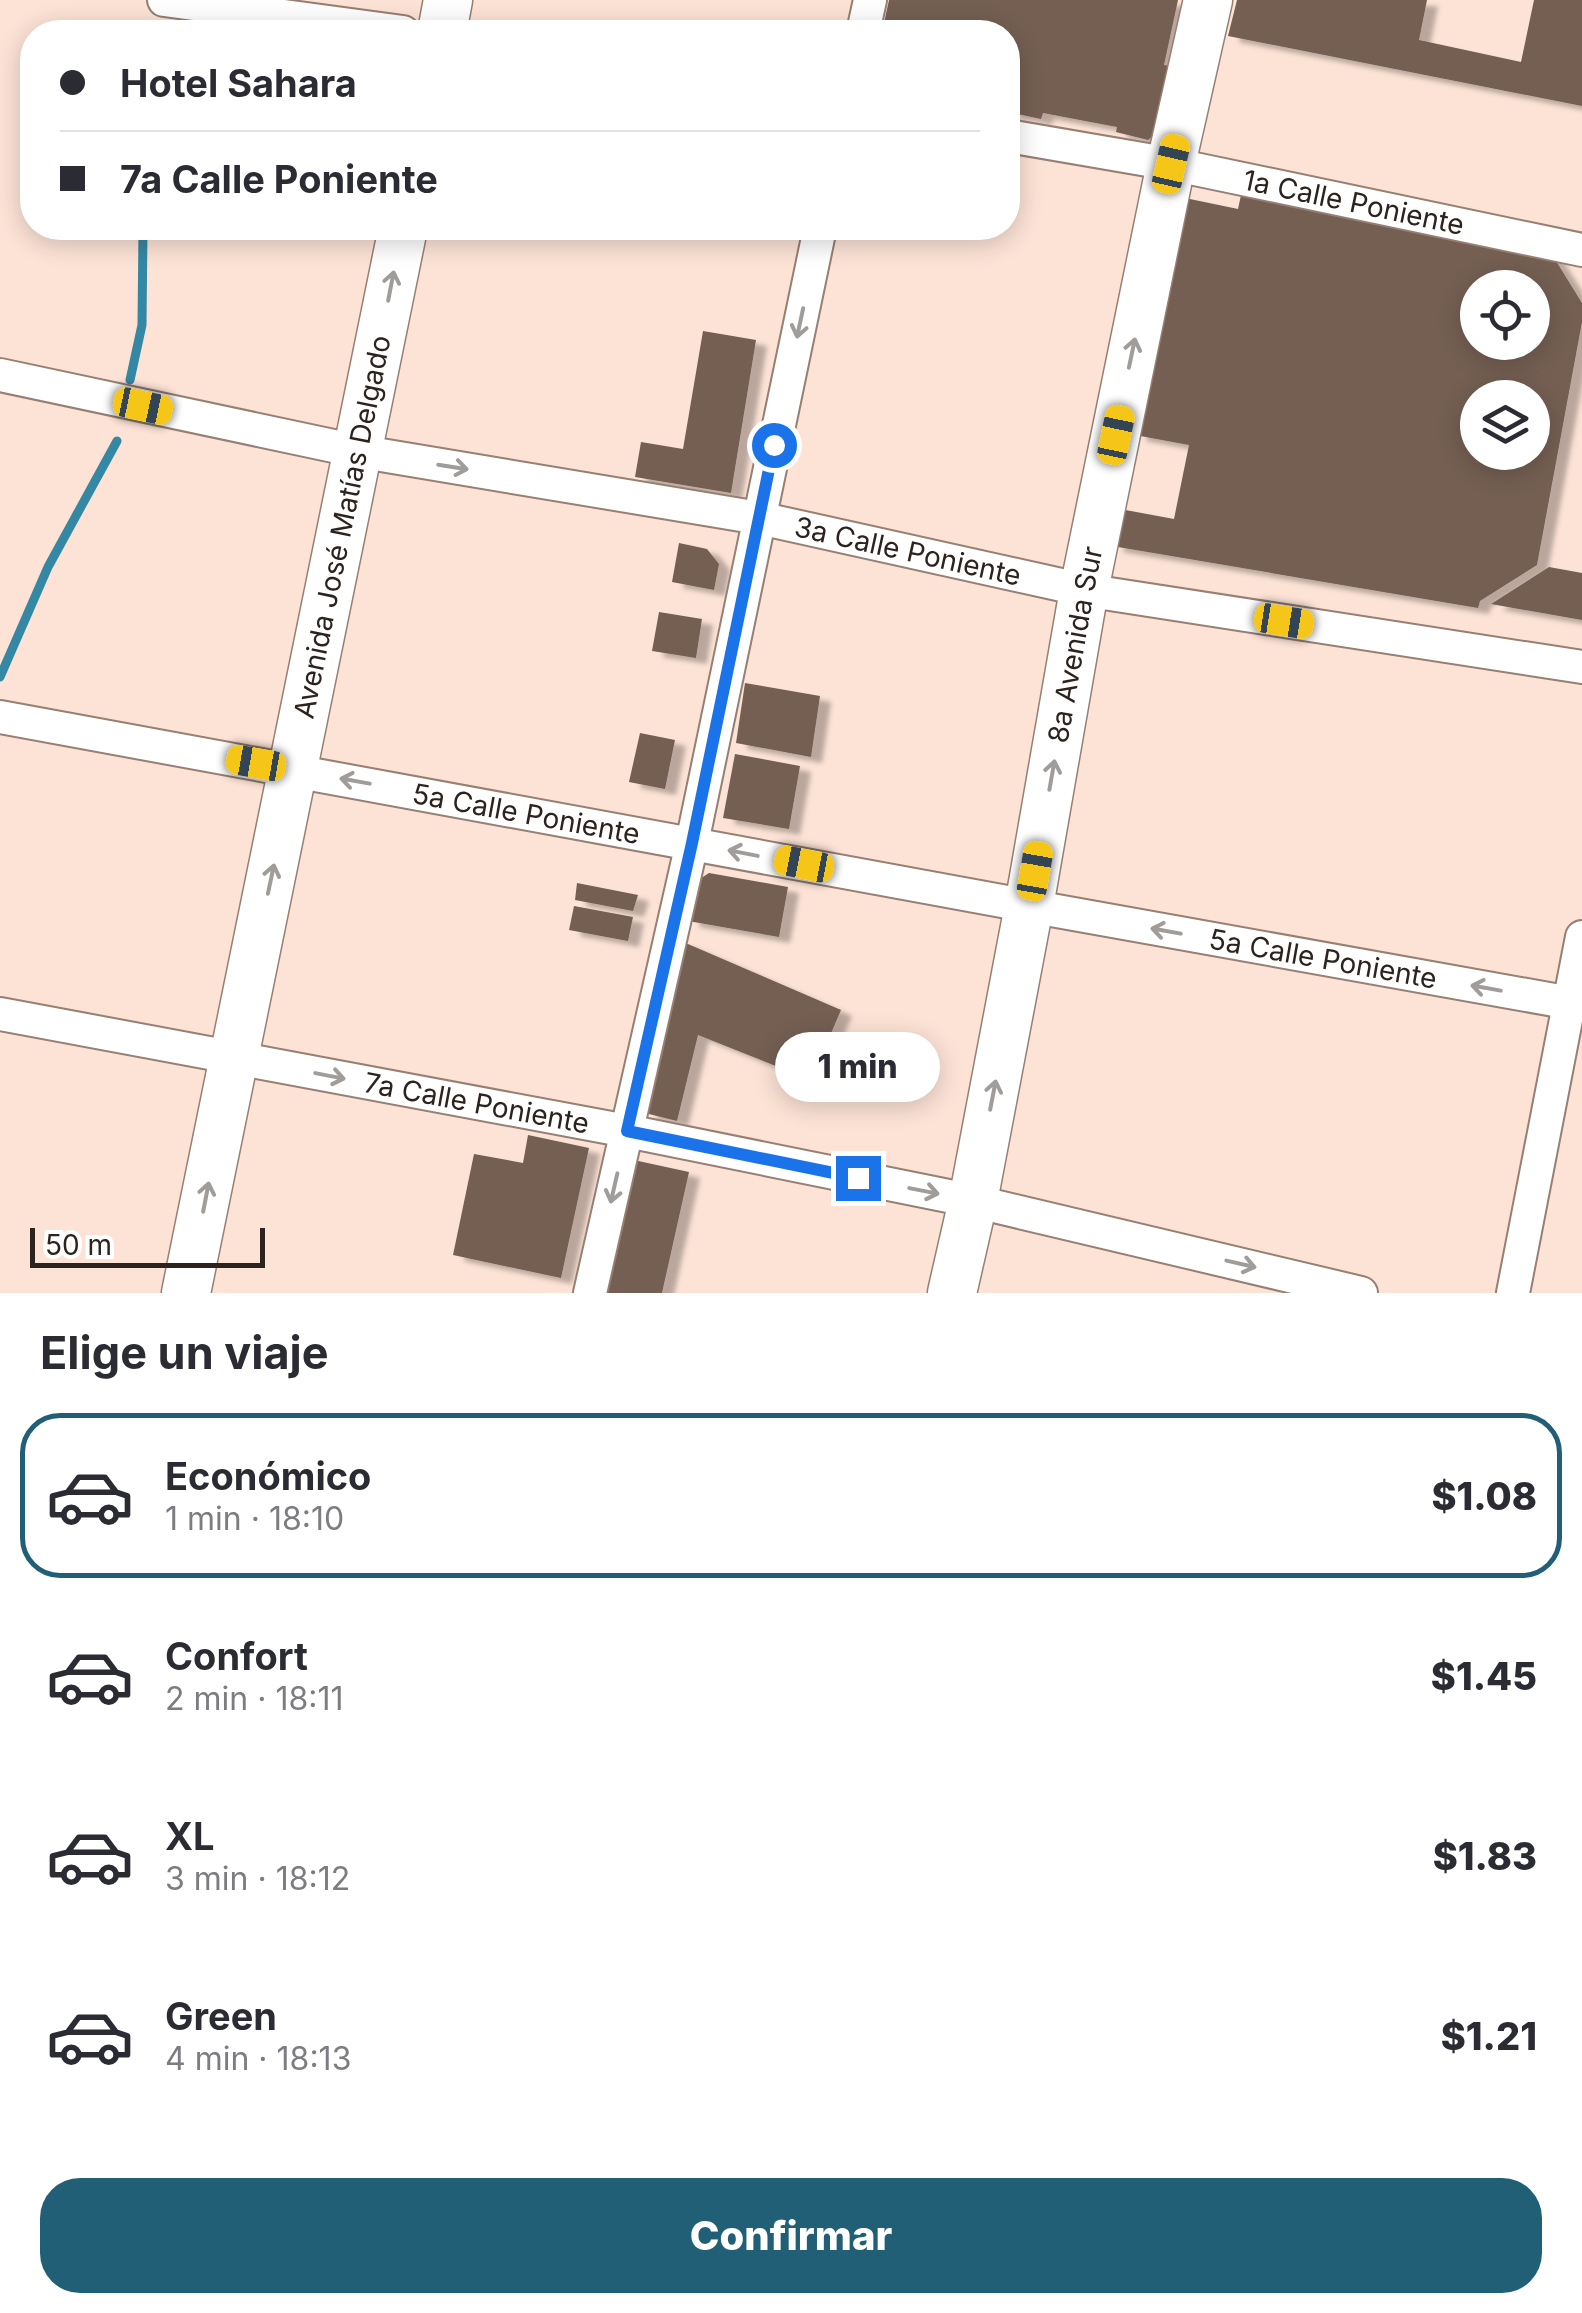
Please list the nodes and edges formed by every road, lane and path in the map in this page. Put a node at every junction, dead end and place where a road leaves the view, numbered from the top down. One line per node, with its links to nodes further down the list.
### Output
1 (164, 0): 3 (street)
2 (1208, 0): 5 (street, 8a Avenida Sur)
3 (313, 20)
4 (1020, 138): 5 (street, 1a Calle Poniente)
5 (1171, 164): 8 (street, 1a Calle Poniente); 12 (street, 8a Avenida Sur, one-way to 5)
6 (400, 240): 10 (street, Avenida José Matías Delgado, one-way to 6)
7 (817, 240): 11 (street, one-way to 11)
8 (1582, 250)
9 (0, 376): 10 (street, 3a Calle Poniente)
10 (357, 451): 11 (street, 3a Calle Poniente, one-way to 11); 15 (street, Avenida José Matías Delgado)
11 (759, 518): 12 (street, 3a Calle Poniente); 16 (street)
12 (1084, 590): 13 (street, 3a Calle Poniente); 17 (street, 8a Avenida Sur, one-way to 12)
13 (1582, 667)
14 (0, 717): 15 (street, 5a Calle Poniente)
15 (293, 770): 16 (street, 5a Calle Poniente, one-way to 15); 21 (street, Avenida José Matías Delgado, one-way to 15)
16 (692, 843): 17 (street, 5a Calle Poniente, one-way to 16); 22 (street)
17 (1029, 906): 19 (street, 5a Calle Poniente, one-way to 17); 23 (street, 8a Avenida Sur, one-way to 17)
18 (1582, 937): 19 (street)
19 (1576, 1004): 28 (street)
20 (0, 1014): 21 (street, 7a Calle Poniente)
21 (234, 1058): 22 (street, 7a Calle Poniente, one-way to 22); 24 (street, Avenida José Matías Delgado, one-way to 21)
22 (627, 1131): 23 (street, 7a Calle Poniente, one-way to 23); 25 (street, one-way to 25)
23 (973, 1201): 26 (street, 8a Avenida Sur); 27 (street, 7a Calle Poniente, one-way to 27)
24 (186, 1293)
25 (590, 1293)
26 (952, 1293)
27 (1361, 1293)
28 (1513, 1293)

